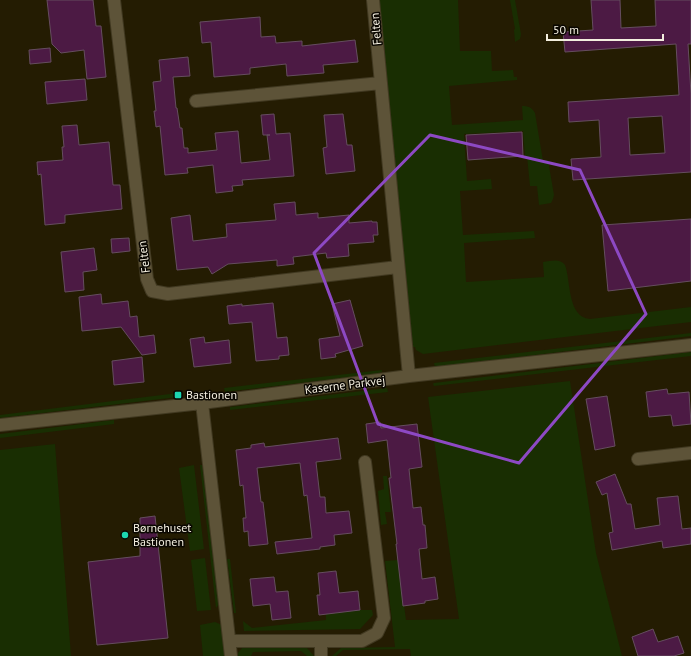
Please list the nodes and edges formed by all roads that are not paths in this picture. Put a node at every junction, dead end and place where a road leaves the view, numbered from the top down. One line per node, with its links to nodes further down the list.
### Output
1 (114, 0): 5 (street, Felten)
2 (373, 0): 3 (street, Felten)
3 (381, 83): 4 (street); 5 (street, Felten)
4 (196, 101)
5 (398, 267): 7 (street, Felten)
6 (691, 344): 7 (street, Kaserne Parkvej)
7 (409, 376): 8 (street, Kaserne Parkvej)
8 (202, 403): 9 (street, Kaserne Parkvej); 13 (street)
9 (0, 425)
10 (691, 453): 11 (street)
11 (638, 459)
12 (365, 462): 14 (street)
13 (230, 641): 14 (street); 15 (street)
14 (321, 641): 16 (street)
15 (231, 656)
16 (321, 656)

